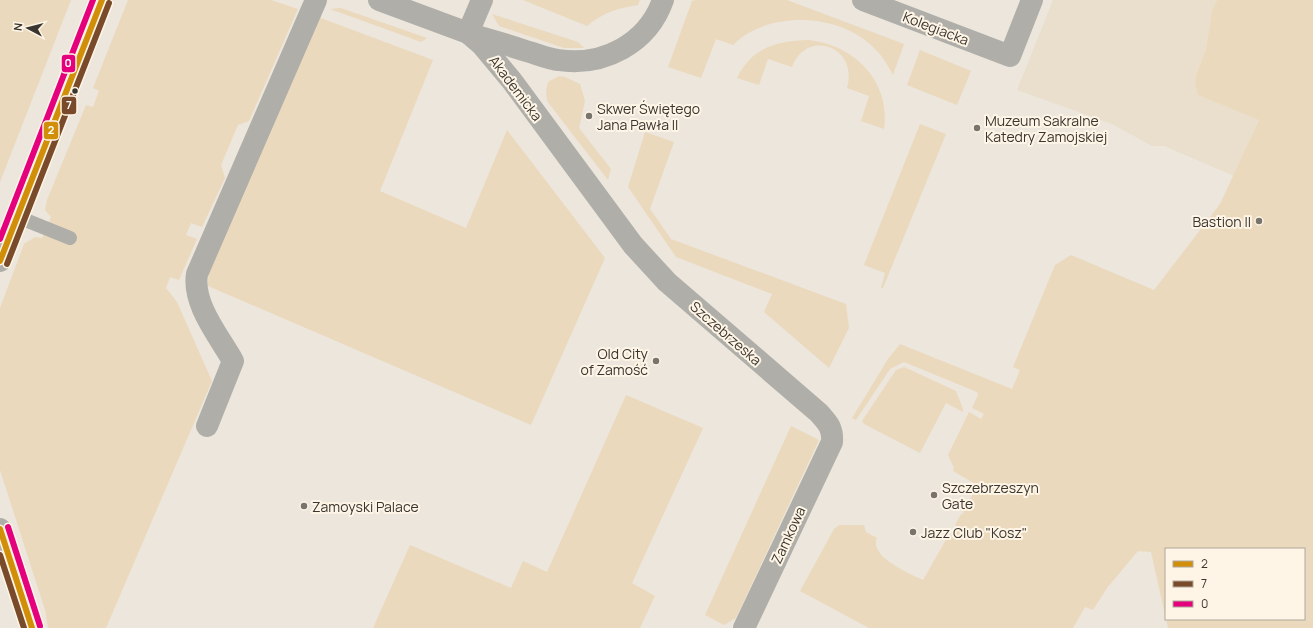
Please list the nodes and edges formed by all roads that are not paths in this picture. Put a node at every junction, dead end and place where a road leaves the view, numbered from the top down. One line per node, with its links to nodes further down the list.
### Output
1 (102, 0): 9 (street)
2 (316, 0): 13 (street)
3 (379, 0): 8 (street, Akademicka)
4 (482, 0): 8 (street)
5 (663, 0): 8 (street)
6 (863, 0): 7 (street, Kolegiacka)
7 (1032, 0)
8 (468, 33): 10 (street, Akademicka)
9 (18, 217): 11 (lane); 12 (street)
10 (616, 223): 14 (street, Szczebrzeska)
11 (70, 238)
12 (0, 261)
13 (207, 426)
14 (832, 442): 17 (street, Zamkowa)
15 (0, 529): 16 (street)
16 (32, 628)
17 (744, 628)

